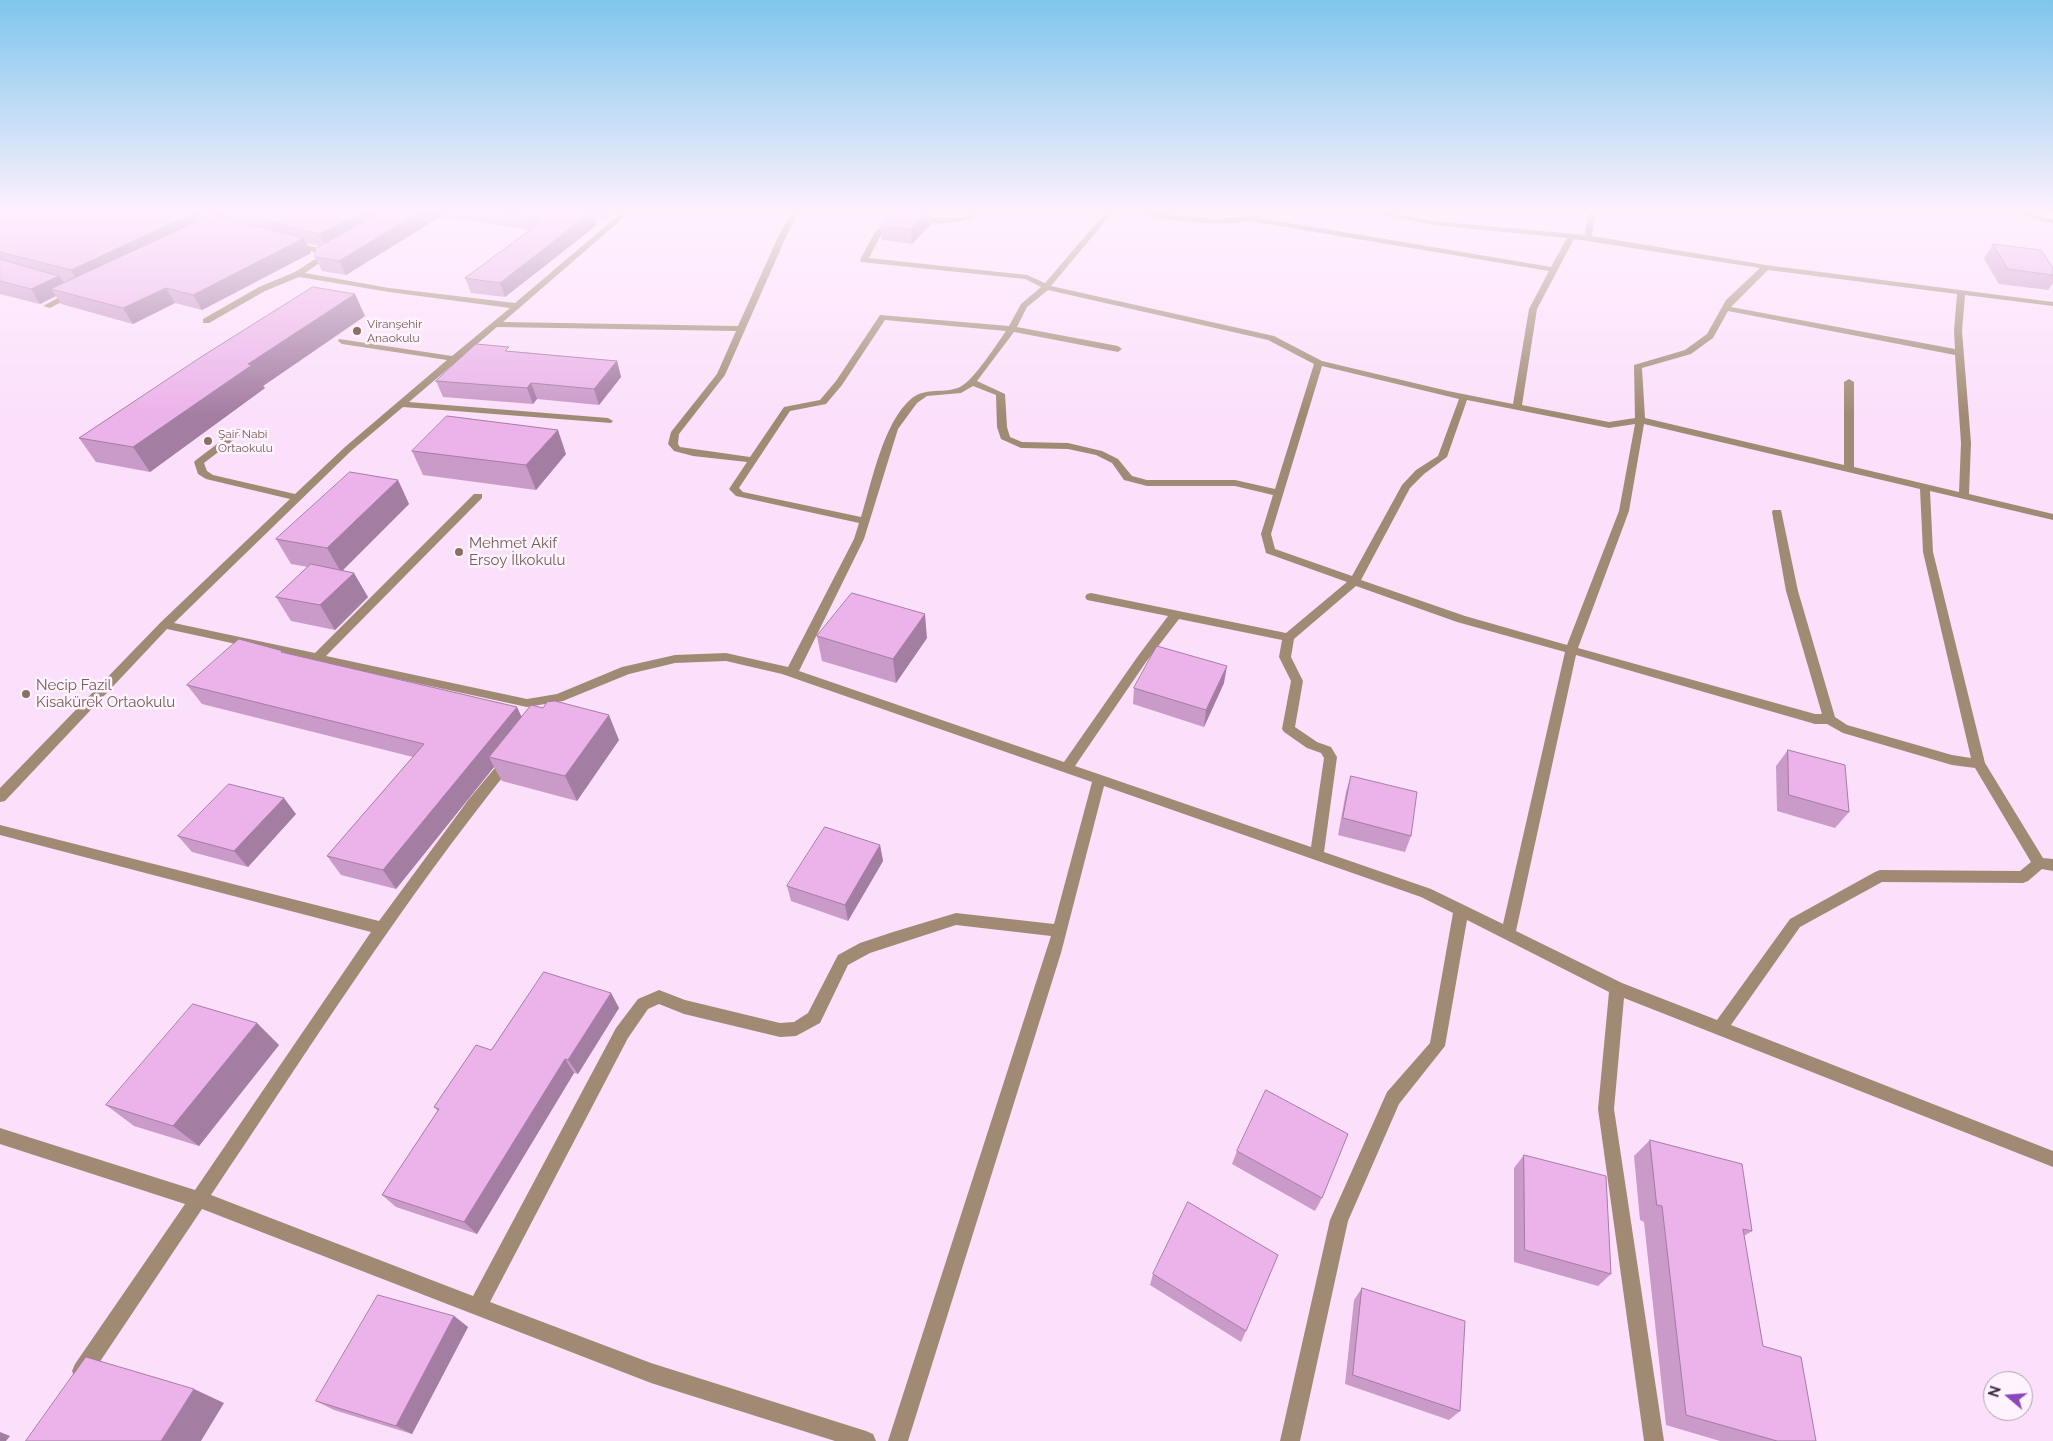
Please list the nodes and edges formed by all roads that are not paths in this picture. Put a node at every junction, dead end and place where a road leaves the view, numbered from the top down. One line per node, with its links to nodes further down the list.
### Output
1 (283, 280): 17 (street)
2 (334, 280): 15 (street)
3 (545, 280): 15 (street)
4 (763, 280): 19 (street)
5 (1033, 280): 11 (street)
6 (1053, 280): 11 (street)
7 (1548, 280): 30 (street)
8 (1752, 280): 16 (street)
9 (1874, 280): 12 (street)
10 (64, 285): 14 (street)
11 (1046, 288): 20 (street); 25 (street)
12 (1961, 291): 13 (street); 23 (street)
13 (2053, 304)
14 (47, 306)
15 (516, 306): 18 (street)
16 (1725, 308): 23 (street); 31 (street)
17 (206, 321)
18 (496, 324): 19 (street); 24 (street)
19 (741, 329): 34 (street)
20 (1012, 329): 22 (street); 26 (street); 34 (street)
21 (342, 341): 24 (street)
22 (1118, 349)
23 (1960, 353): 39 (street)
24 (454, 359): 29 (street)
25 (1319, 363): 28 (street); 37 (street)
26 (972, 382): 37 (street); 43 (street)
27 (1849, 382): 35 (street)
28 (1464, 397): 30 (street); 44 (street)
29 (401, 404): 32 (street); 40 (street)
30 (1517, 408): 31 (street)
31 (1640, 420): 35 (street); 49 (street)
32 (608, 421)
33 (240, 431): 40 (street)
34 (752, 460): 43 (street)
35 (1849, 470): 36 (street)
36 (1925, 488): 39 (street); 56 (street)
37 (1279, 493): 44 (street)
38 (478, 496): 50 (street)
39 (1964, 497): 42 (street)
40 (297, 498): 47 (street)
41 (1777, 512): 54 (street)
42 (2053, 518)
43 (865, 521): 51 (street)
44 (1355, 581): 48 (street); 49 (street)
45 (1091, 597): 46 (street)
46 (1176, 614): 48 (street); 57 (street)
47 (165, 625): 50 (street); 59 (street)
48 (1288, 637): 61 (street)
49 (1571, 650): 54 (street); 66 (street)
50 (317, 658): 52 (street)
51 (792, 672): 52 (street); 57 (street)
52 (560, 698): 53 (street)
53 (547, 713)
54 (1830, 719): 56 (street)
55 (517, 751): 64 (street)
56 (1979, 764): 62 (street)
57 (1067, 768): 58 (street)
58 (1100, 779): 61 (street); 65 (street)
59 (0, 797)
60 (0, 830): 64 (street)
61 (1317, 855): 63 (street)
62 (2046, 864): 68 (street)
63 (1461, 910): 66 (street); 76 (street)
64 (382, 928): 71 (street)
65 (1060, 931): 72 (street); 75 (street)
66 (1508, 934): 67 (street)
67 (1617, 988): 68 (street); 77 (street)
68 (1720, 1028): 70 (street)
69 (0, 1136): 71 (street)
70 (2053, 1159)
71 (200, 1200): 72 (street); 73 (street)
72 (478, 1306): 74 (street)
73 (73, 1385)
74 (866, 1441)
75 (898, 1441)
76 (1290, 1441)
77 (1654, 1441)

